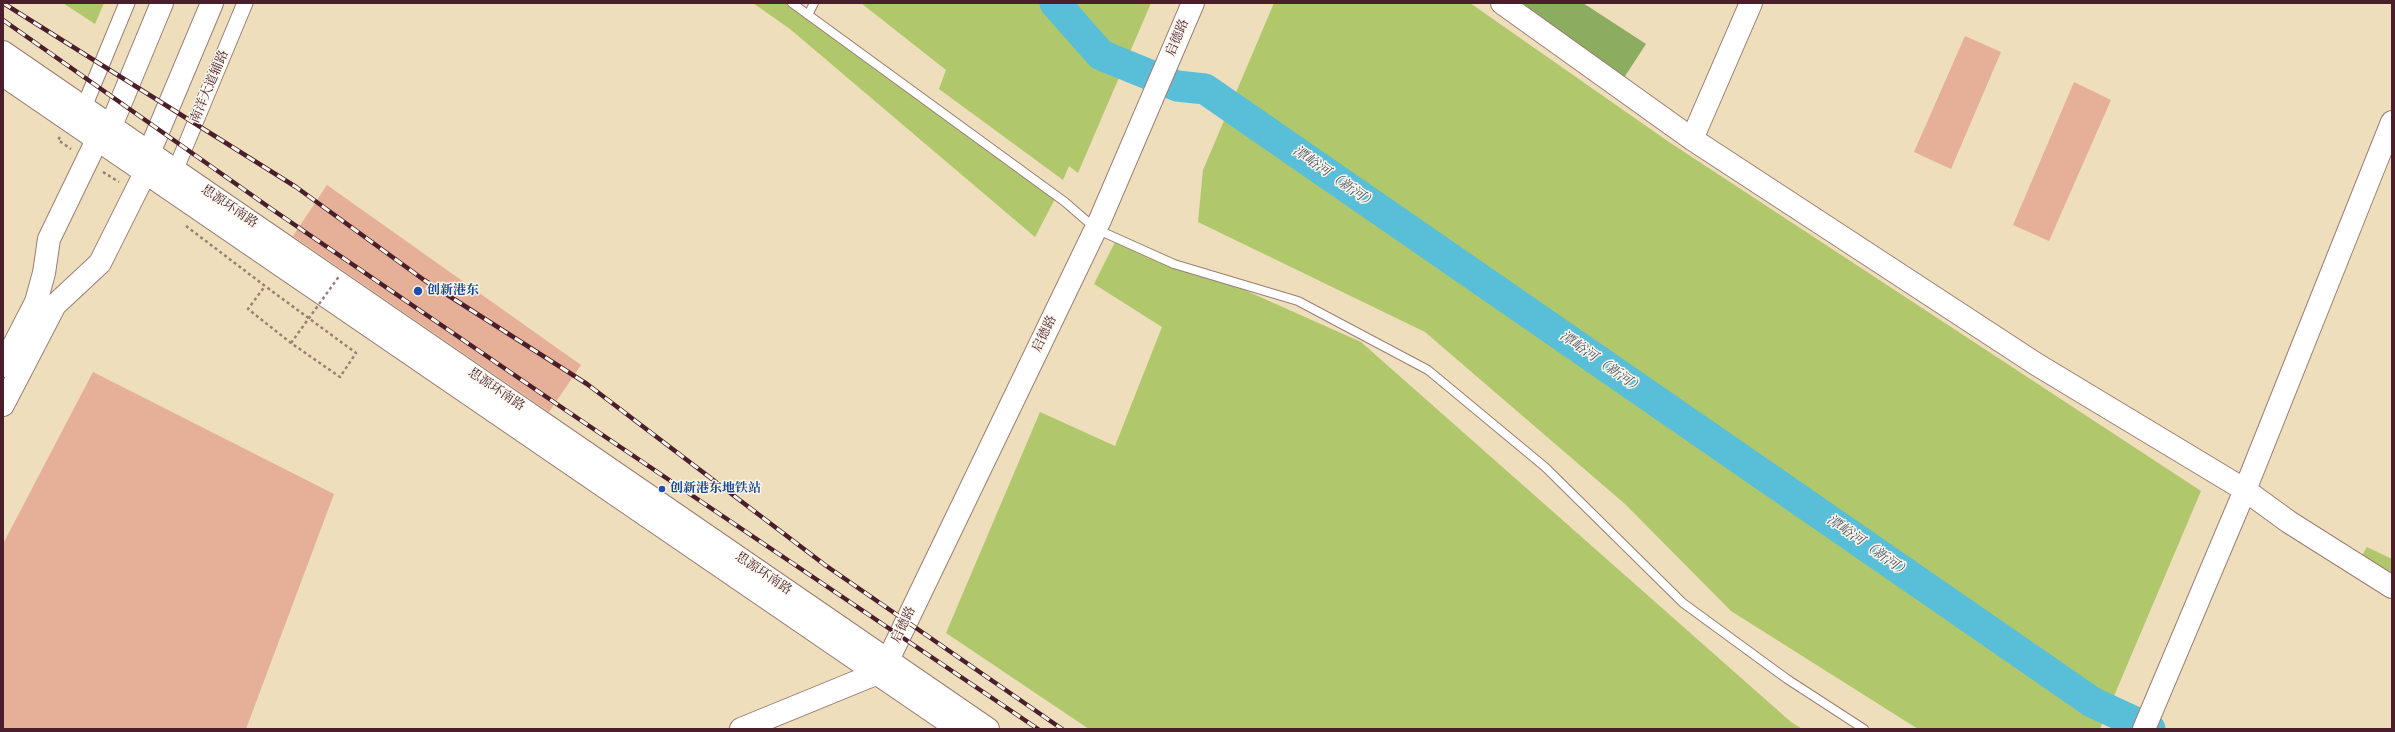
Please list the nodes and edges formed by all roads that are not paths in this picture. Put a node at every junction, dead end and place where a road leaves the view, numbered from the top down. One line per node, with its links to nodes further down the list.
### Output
1 (127, 3): 13 (street)
2 (162, 3): 15 (street)
3 (212, 3): 17 (street)
4 (245, 3): 18 (street, 南洋大道辅路)
5 (792, 3): 10 (lane)
6 (814, 3): 10 (lane)
7 (1193, 3): 19 (street, 启德路)
8 (1502, 3): 16 (street)
9 (1751, 3): 16 (street)
10 (808, 15): 19 (lane)
11 (3, 52): 13 (street, 思源环南路)
12 (3, 75): 15 (street, 思源环南路)
13 (84, 107): 15 (street, 思源环南路)
14 (2392, 122): 22 (street)
15 (104, 133): 17 (street, 思源环南路); 20 (street)
16 (1692, 139): 22 (street)
17 (147, 163): 18 (street, 思源环南路); 21 (street); 24 (street, 思源环南路)
18 (175, 170): 24 (street, 思源环南路)
19 (1098, 225): 24 (street, 启德路); 28 (lane)
20 (3, 366)
21 (3, 405)
22 (2246, 490): 23 (street); 29 (street)
23 (2392, 587)
24 (883, 666): 25 (street); 26 (street, 思源环南路); 27 (street, 思源环南路)
25 (741, 729)
26 (958, 729)
27 (988, 729)
28 (1864, 729)
29 (2144, 729)

